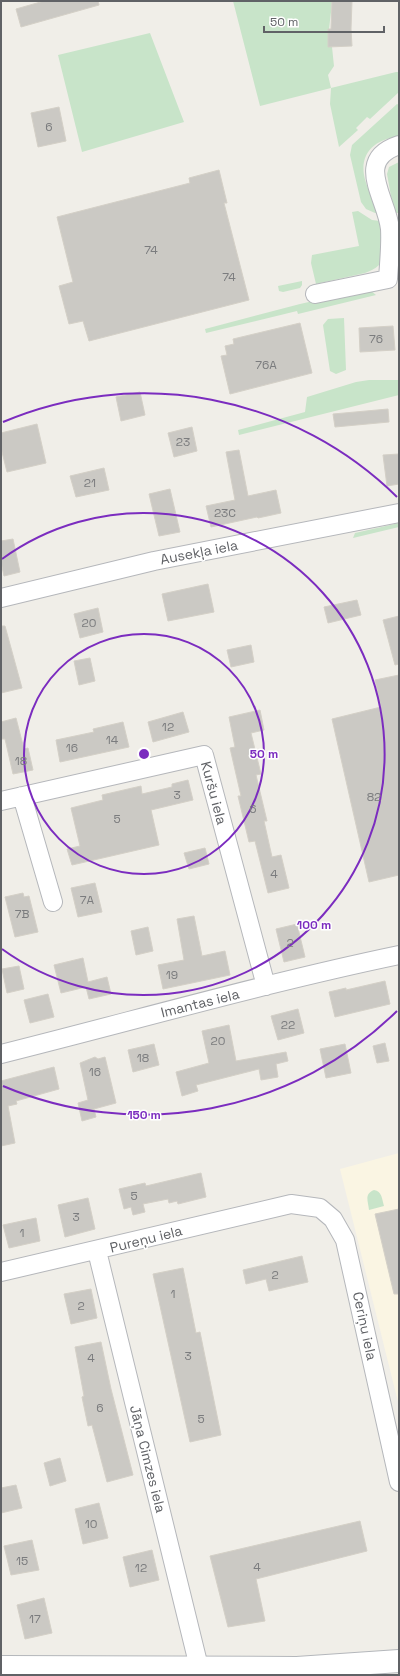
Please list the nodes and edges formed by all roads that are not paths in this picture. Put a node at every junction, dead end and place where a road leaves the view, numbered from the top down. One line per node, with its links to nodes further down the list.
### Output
1 (399, 145): 2 (street)
2 (314, 294)
3 (399, 513): 4 (street, Ausekļa iela)
4 (1, 598)
5 (22, 796): 6 (street, Kuršu iela); 7 (street); 9 (street, Kuršu iela)
6 (1, 801)
7 (52, 902)
8 (399, 955): 9 (street, Imantas iela)
9 (266, 986): 10 (street, Imantas iela)
10 (1, 1054)
11 (291, 1204): 12 (street, Pureņu iela); 14 (street, Ceriņu iela)
12 (98, 1251): 13 (street, Pureņu iela); 17 (street, Jāņa Cimzes iela)
13 (1, 1272)
14 (399, 1482)
15 (399, 1660): 17 (street)
16 (1, 1667): 17 (street)
17 (199, 1667)

